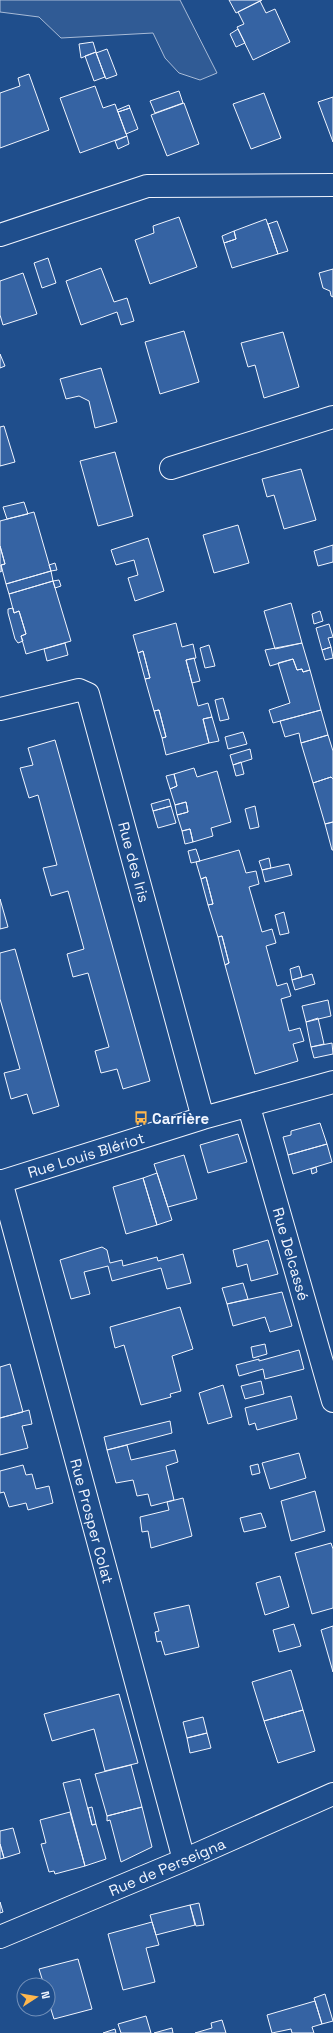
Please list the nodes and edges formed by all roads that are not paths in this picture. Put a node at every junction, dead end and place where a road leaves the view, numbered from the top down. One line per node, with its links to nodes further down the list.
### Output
1 (333, 185): 2 (street)
2 (0, 235)
3 (333, 417): 4 (street)
4 (171, 468)
5 (0, 709): 8 (street, Rue des Iris)
6 (333, 1082): 7 (street, Rue Louis Blériot)
7 (249, 1107): 8 (street, Rue Louis Blériot); 10 (street, Rue Delcassé)
8 (203, 1118): 9 (street, Rue Louis Blériot)
9 (0, 1182): 12 (street, Rue Prosper Colat)
10 (333, 1401)
11 (333, 1794): 12 (street, Rue de Perseigna)
12 (184, 1860): 13 (street, Rue de Perseigna)
13 (0, 1937)

